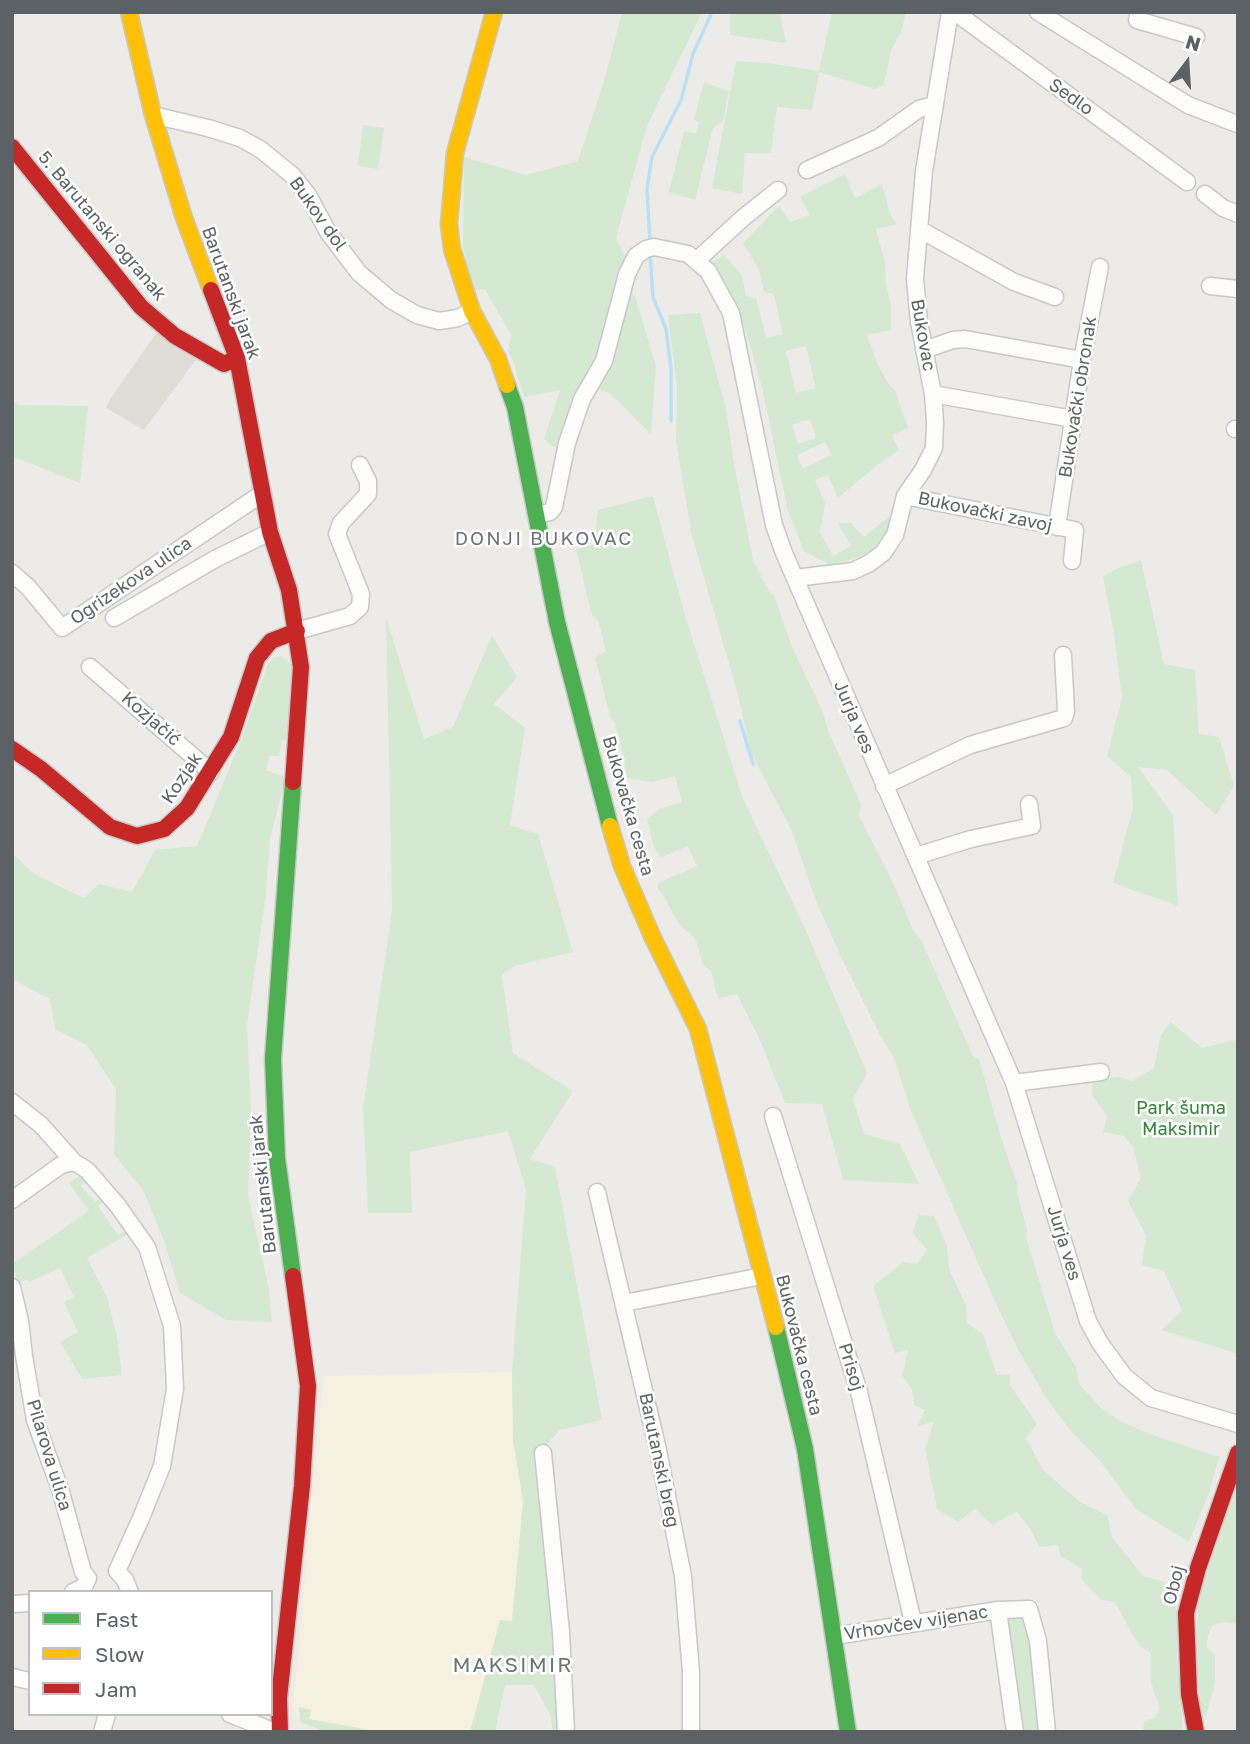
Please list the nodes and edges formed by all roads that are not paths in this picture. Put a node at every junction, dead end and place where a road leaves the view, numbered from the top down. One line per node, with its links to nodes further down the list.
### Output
1 (129, 12): 8 (street, Barutanski jarak)
2 (494, 12): 22 (street, Bukovačka cesta)
3 (952, 12): 7 (street, Bukovac); 12 (street, Sedlo)
4 (1038, 12): 9 (street)
5 (1139, 12): 6 (street)
6 (1196, 37)
7 (934, 104): 11 (street); 16 (street, Bukovac)
8 (153, 115): 22 (street, Bukov dol); 24 (street, Barutanski jarak)
9 (1237, 124)
10 (12, 147): 24 (street, 5. Barutanski ogranak)
11 (807, 170)
12 (1187, 182)
13 (778, 190): 17 (street)
14 (1205, 194): 15 (street)
15 (1238, 214)
16 (919, 229): 21 (street); 23 (street, Bukovac)
17 (696, 261): 31 (street); 36 (street, Jurja ves)
18 (1100, 267): 25 (street, Bukovački obronak)
19 (1210, 286): 20 (street)
20 (1238, 289)
21 (1055, 297)
22 (472, 311): 31 (street, Bukovačka cesta)
23 (925, 350): 25 (street); 26 (street, Bukovac)
24 (237, 358): 29 (street, Barutanski jarak)
25 (1082, 360): 27 (street, Bukovački obronak)
26 (933, 394): 27 (street); 30 (street, Bukovac)
27 (1073, 419): 32 (street, Bukovački obronak)
28 (360, 465): 38 (street)
29 (263, 493): 33 (street, Barutanski jarak); 35 (street, Ogrizekova ulica)
30 (905, 496): 32 (street, Bukovački zavoj); 36 (street, Bukovac)
31 (537, 515): 53 (street, Bukovačka cesta)
32 (1057, 527): 34 (street, Bukovački zavoj)
33 (270, 532): 37 (street, Ogrizekova ulica); 38 (street, Barutanski jarak)
34 (1072, 561)
35 (12, 573)
36 (794, 578): 43 (street, Jurja ves)
37 (114, 618)
38 (297, 631): 42 (street, Kozjak); 67 (street, Barutanski jarak)
39 (1063, 655): 43 (street)
40 (90, 667): 42 (street, Kozjačić)
41 (12, 749): 42 (street, Kozjak)
42 (211, 772)
43 (884, 786): 45 (street, Jurja ves)
44 (1029, 804): 45 (street)
45 (916, 856): 47 (street, Jurja ves)
46 (1101, 1072): 47 (street)
47 (1014, 1083): 56 (street, Jurja ves)
48 (12, 1102): 50 (street)
49 (773, 1116): 64 (street, Prisoj)
50 (74, 1162): 52 (street); 59 (street)
51 (597, 1192): 55 (street, Barutanski breg)
52 (12, 1200)
53 (762, 1276): 55 (street); 65 (street, Bukovačka cesta)
54 (12, 1287): 60 (street, Pilarova ulica)
55 (624, 1303): 69 (street, Barutanski breg)
56 (1238, 1424)
57 (543, 1452): 68 (street)
58 (1238, 1453): 73 (street, Oboj)
59 (117, 1571): 60 (street); 62 (street)
60 (88, 1578): 61 (street)
61 (77, 1590)
62 (129, 1590)
63 (998, 1610): 64 (street, Vrhovčev vijenac); 71 (street, Vrhovčev vijenac); 72 (street, Vrhovčev vijenac)
64 (914, 1622): 65 (street, Vrhovčev vijenac)
65 (834, 1636): 70 (street, Bukovačka cesta)
66 (235, 1716): 67 (street)
67 (277, 1732)
68 (566, 1732)
69 (691, 1732)
70 (848, 1732)
71 (1015, 1732)
72 (1047, 1732)
73 (1196, 1732)

